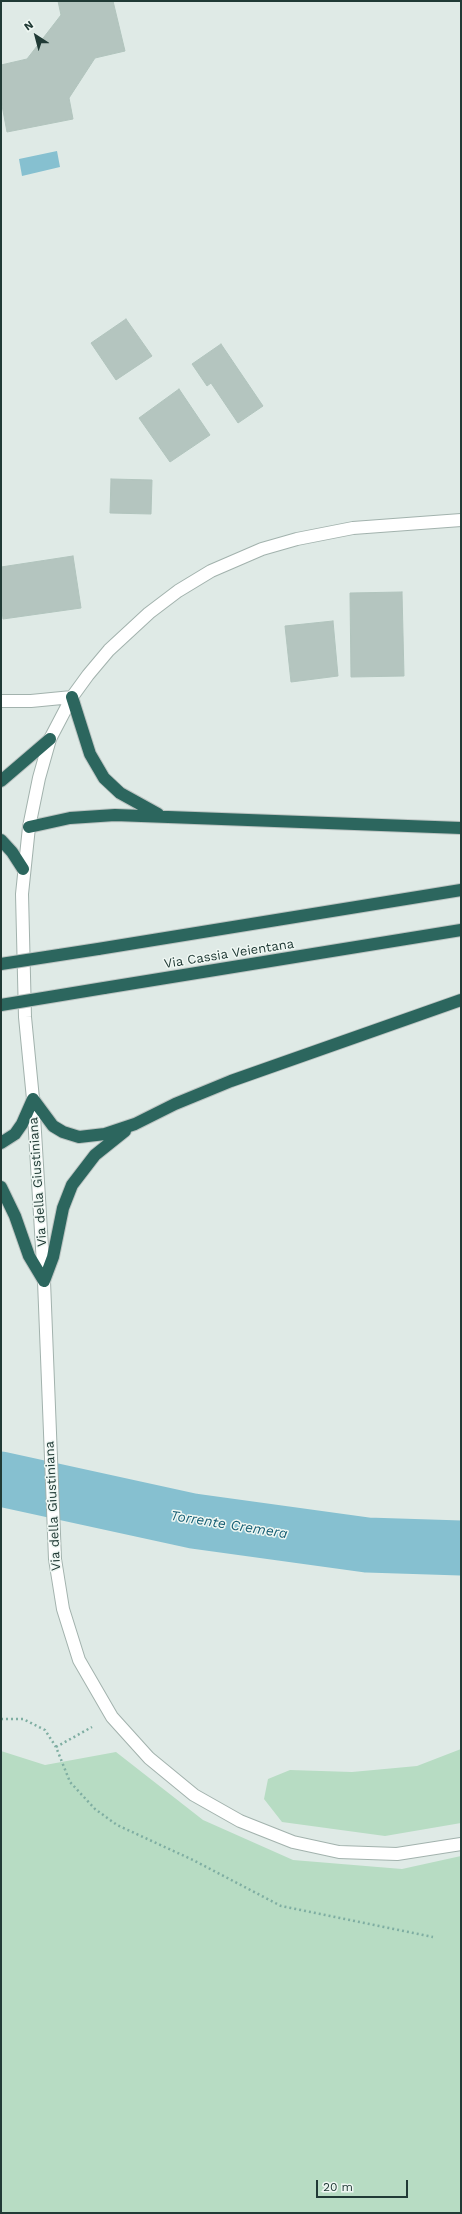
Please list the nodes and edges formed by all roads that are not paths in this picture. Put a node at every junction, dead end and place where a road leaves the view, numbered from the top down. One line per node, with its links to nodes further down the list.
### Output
1 (461, 520): 2 (street, Via della Giustiniana)
2 (72, 697): 3 (street); 4 (street, Via della Giustiniana); 6 (highway)
3 (1, 701)
4 (50, 739): 5 (highway); 7 (street, Via della Giustiniana)
5 (1, 781)
6 (161, 815): 7 (highway); 8 (highway)
7 (29, 827): 10 (street, Via della Giustiniana)
8 (461, 828)
9 (1, 840): 10 (highway)
10 (23, 869): 16 (street, Via della Giustiniana)
11 (461, 890): 13 (highway, Via Cassia Veientana, bridge)
12 (461, 930): 15 (highway, Via Cassia Veientana, bridge)
13 (1, 964)
14 (461, 1000): 17 (highway)
15 (1, 1005)
16 (32, 1099): 17 (highway); 18 (highway); 20 (street, Via della Giustiniana)
17 (135, 1124): 20 (highway)
18 (1, 1143)
19 (1, 1187): 20 (highway)
20 (44, 1281): 21 (street, Via della Giustiniana)
21 (461, 1844)

